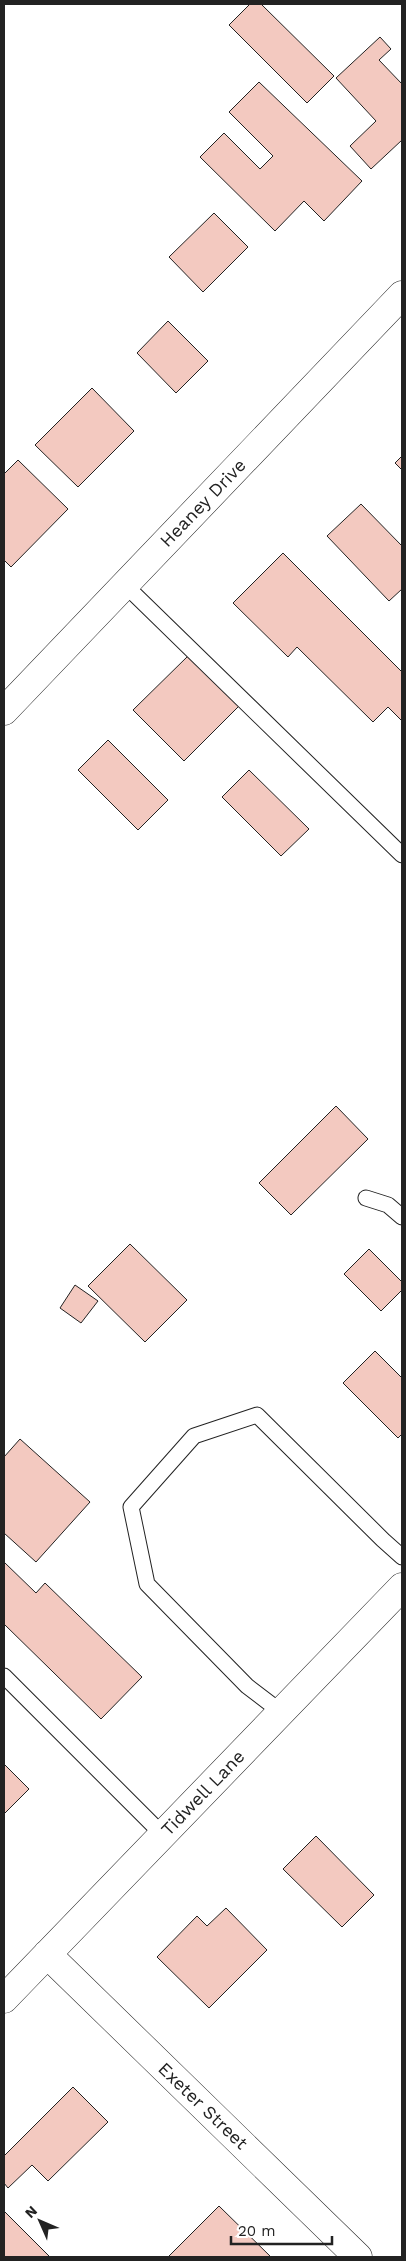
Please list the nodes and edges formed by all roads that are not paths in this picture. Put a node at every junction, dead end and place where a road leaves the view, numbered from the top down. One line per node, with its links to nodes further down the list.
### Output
1 (402, 296): 2 (street, Heaney Drive)
2 (125, 585): 3 (street, Heaney Drive); 4 (lane)
3 (4, 710)
4 (402, 855)
5 (366, 1198): 6 (lane)
6 (402, 1217)
7 (402, 1557): 10 (lane)
8 (402, 1587): 10 (street, Tidwell Lane)
9 (4, 1676): 11 (lane)
10 (281, 1712): 11 (street, Tidwell Lane)
11 (162, 1834): 12 (street, Tidwell Lane)
12 (47, 1954): 13 (street, Tidwell Lane); 14 (street, Exeter Street)
13 (4, 1999)
14 (358, 2257)

